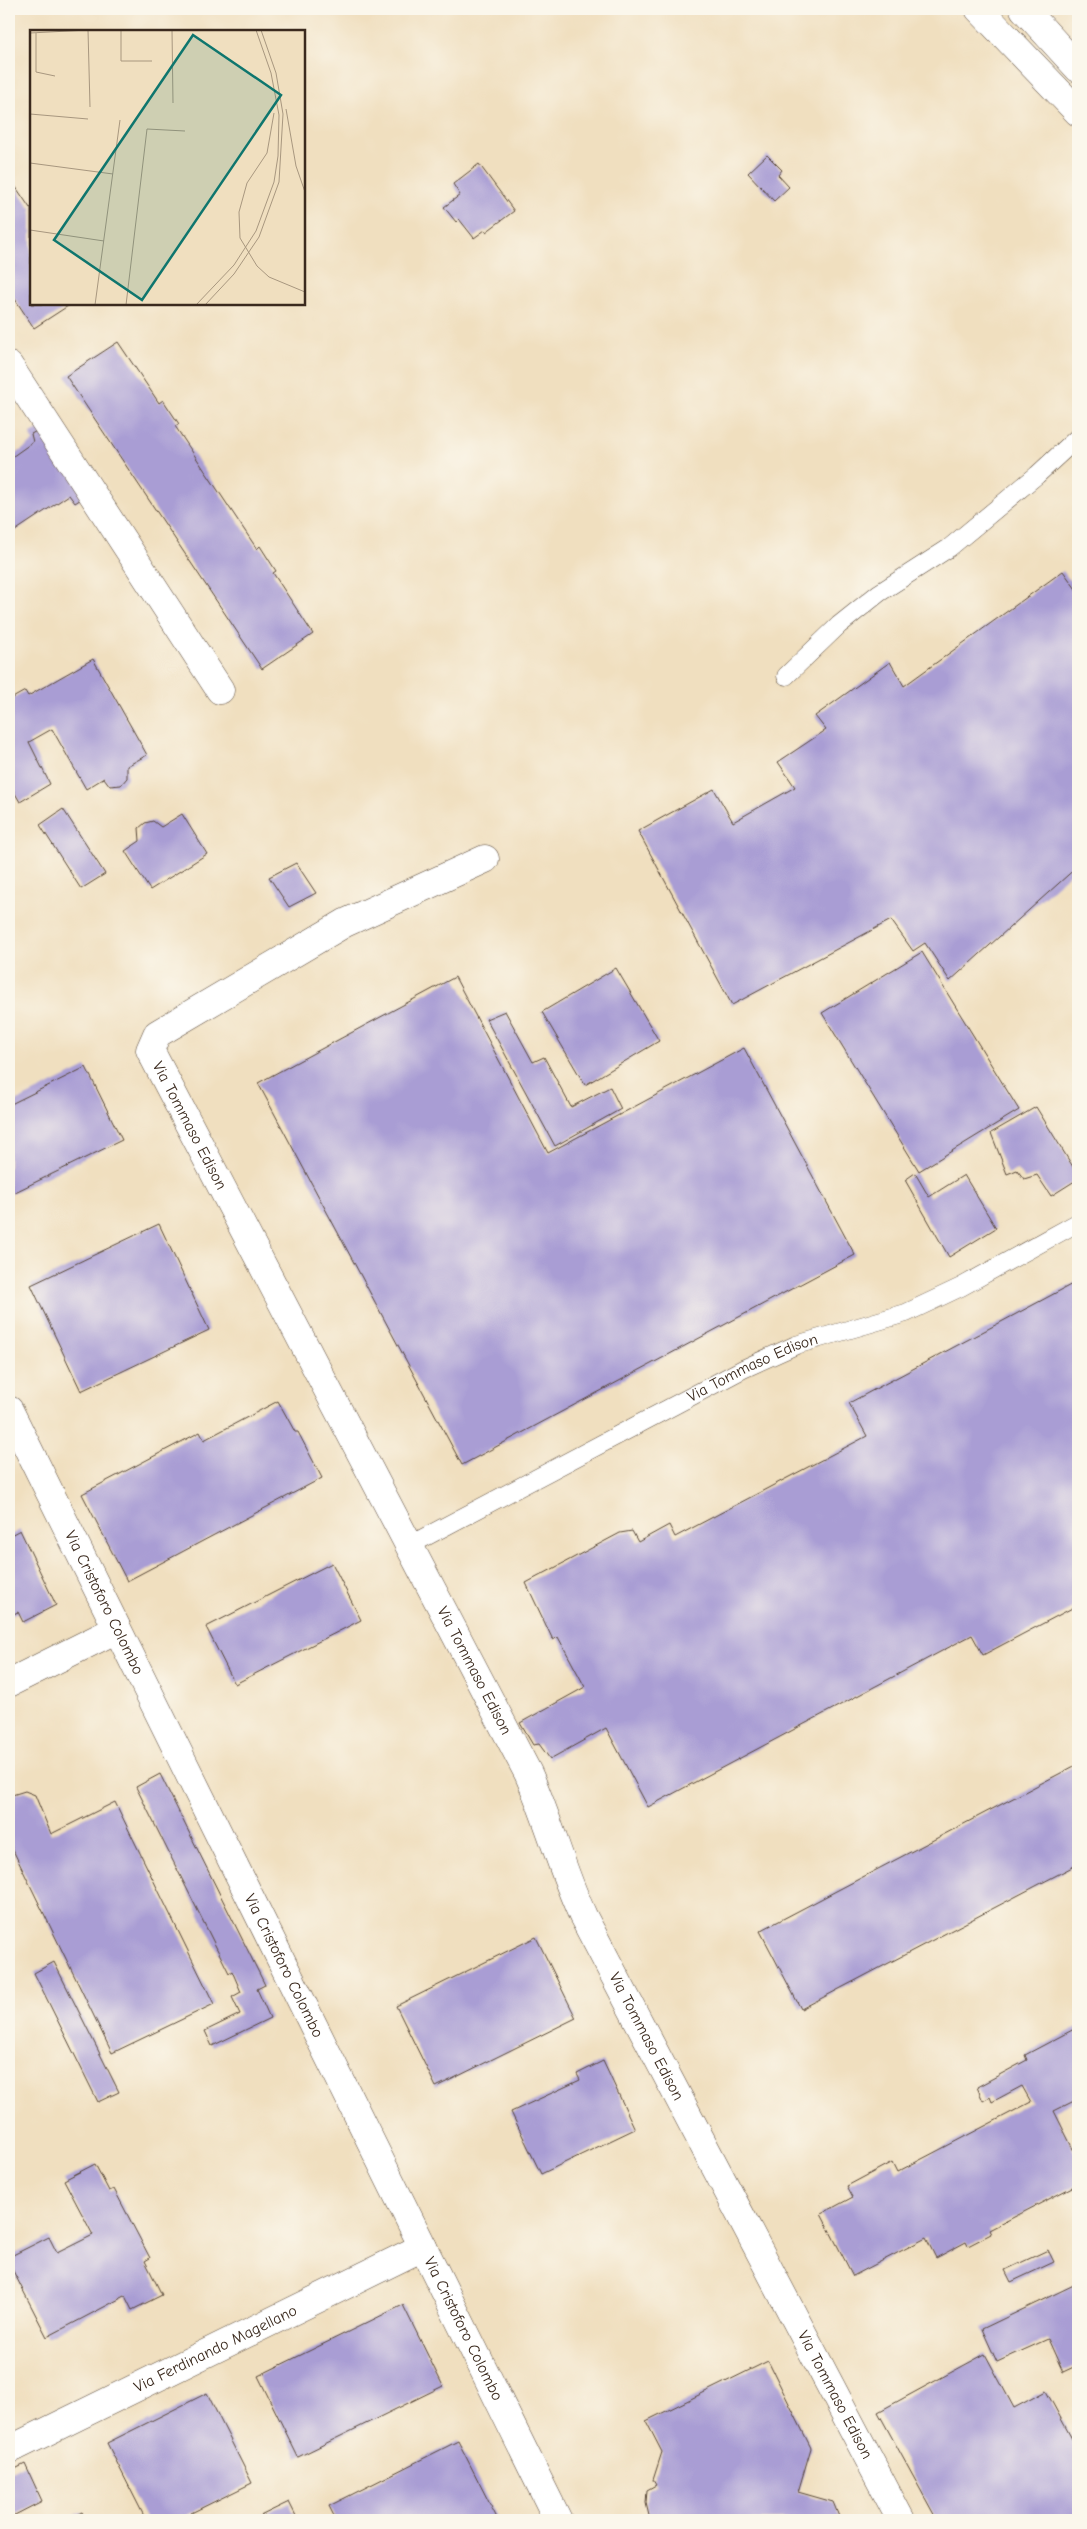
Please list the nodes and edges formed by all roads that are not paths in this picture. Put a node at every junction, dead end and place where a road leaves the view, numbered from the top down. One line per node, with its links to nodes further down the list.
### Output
1 (979, 9): 4 (main road)
2 (1024, 9): 3 (main road)
3 (1078, 68)
4 (1078, 112)
5 (9, 366): 8 (main road)
6 (1078, 437): 7 (lane)
7 (786, 676)
8 (220, 690)
9 (485, 859): 12 (main road, Via Tommaso Edison)
10 (1077, 1223): 12 (lane, Via Tommaso Edison)
11 (9, 1410): 13 (main road, Via Cristoforo Colombo)
12 (410, 1545): 18 (main road, Via Tommaso Edison)
13 (117, 1629): 14 (main road); 15 (main road, Via Cristoforo Colombo)
14 (9, 1683)
15 (423, 2247): 16 (main road, Via Ferdinando Magellano); 17 (main road, Via Cristoforo Colombo)
16 (9, 2450)
17 (558, 2520)
18 (901, 2520)

